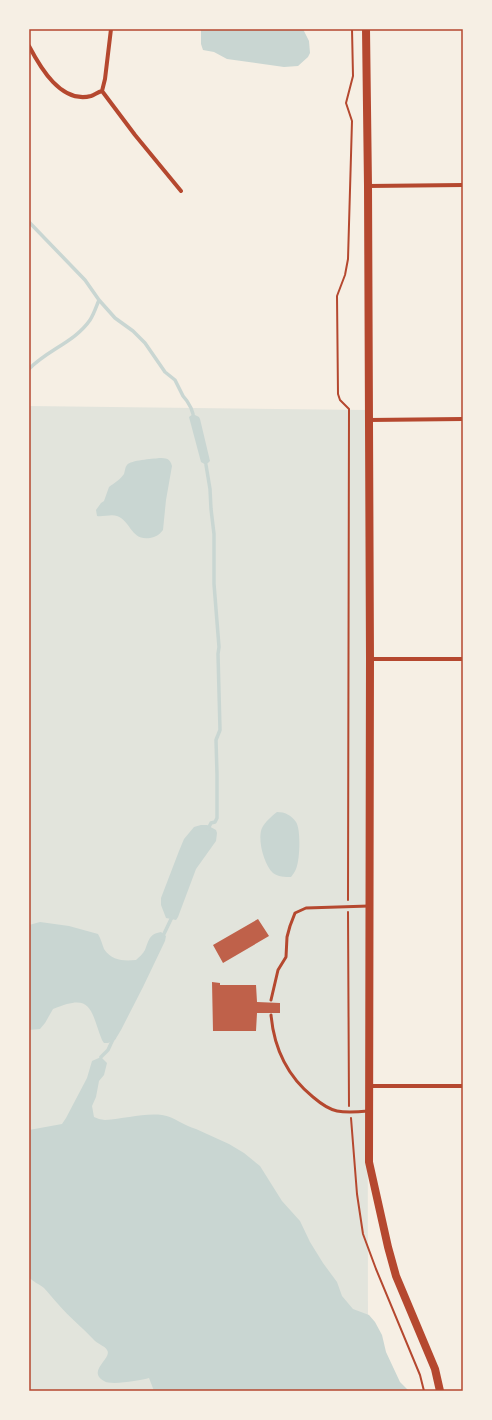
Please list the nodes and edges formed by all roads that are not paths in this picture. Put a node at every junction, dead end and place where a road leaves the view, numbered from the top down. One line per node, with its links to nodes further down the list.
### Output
1 (111, 29): 4 (street)
2 (366, 29): 6 (main road)
3 (29, 46): 4 (street)
4 (102, 91): 7 (street)
5 (463, 185): 6 (street)
6 (368, 186): 9 (main road)
7 (181, 191)
8 (463, 419): 9 (street)
9 (369, 420): 10 (main road)
10 (370, 659): 11 (street); 12 (main road)
11 (463, 660)
12 (370, 906): 13 (lane); 15 (main road)
13 (271, 1000)
14 (271, 1015): 17 (lane)
15 (369, 1086): 16 (street); 17 (main road)
16 (463, 1086)
17 (368, 1111): 18 (main road)
18 (440, 1391)

